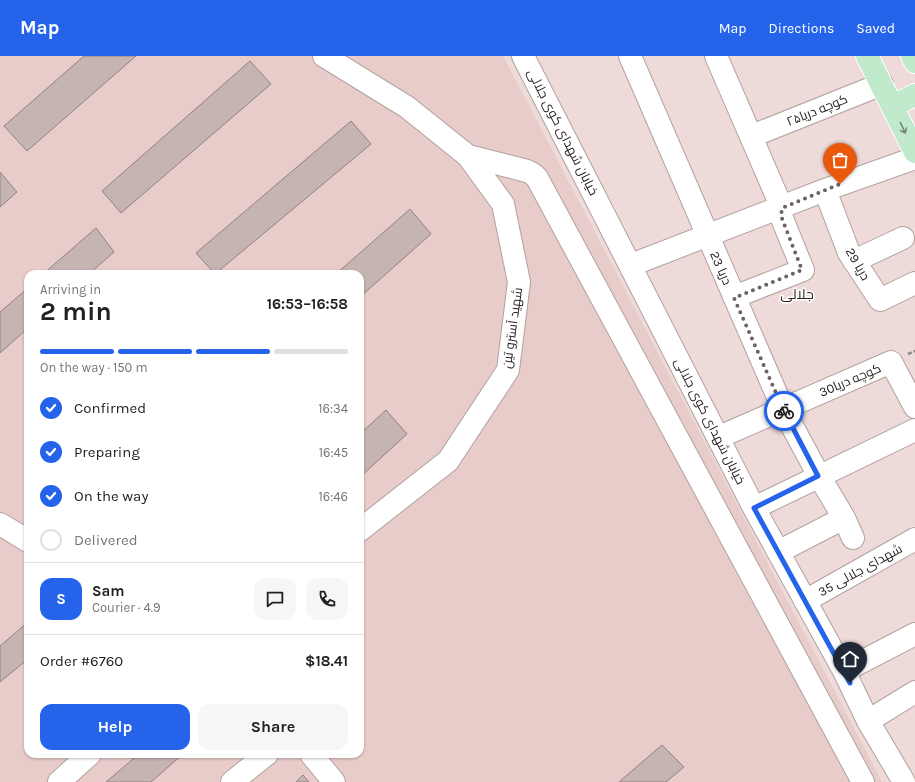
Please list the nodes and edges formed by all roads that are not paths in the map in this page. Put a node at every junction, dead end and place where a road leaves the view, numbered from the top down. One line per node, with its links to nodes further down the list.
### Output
1 (324, 56): 13 (street, شهید آسترو تین)
2 (523, 56): 20 (street, خیابان شهدای کوی جلالی)
3 (630, 56): 17 (street, دریا 23)
4 (716, 56): 11 (street)
5 (867, 56): 8 (main road)
6 (912, 56): 7 (main road)
7 (915, 62)
8 (882, 84): 10 (main road); 11 (street, کوچه دریا۲۵)
9 (915, 95): 10 (main road)
10 (892, 106): 12 (main road, one-way to 12)
11 (752, 136): 16 (street)
12 (915, 152)
13 (468, 156): 31 (street, شهید آسترو تین); 48 (street)
14 (915, 158): 15 (street)
15 (825, 190): 16 (street); 19 (street, دریا 29)
16 (782, 208): 17 (street); 22 (street)
17 (707, 235): 20 (street); 22 (street, دریا 23)
18 (903, 238): 19 (street)
19 (854, 261): 21 (street, دریا 29)
20 (631, 265): 26 (street, خیابان شهدای کوی جلالی)
21 (915, 283)
22 (734, 298): 24 (street, دریا 23)
23 (915, 407): 24 (street, کوچه دریا30)
24 (783, 409): 26 (street, کوچه دریا30); 27 (street, دریا 23)
25 (915, 430): 27 (street)
26 (719, 437): 28 (street, خیابان شهدای کوی جلالی)
27 (818, 476): 28 (street); 29 (street, دریا 23)
28 (754, 508): 35 (street, خیابان شهدای کوی جلالی)
29 (844, 518): 32 (street, دریا 23); 35 (street)
30 (0, 524): 33 (street)
31 (364, 527)
32 (853, 538)
33 (24, 539)
34 (915, 539): 36 (street, شهدای جلالی 35)
35 (778, 552): 36 (street, خیابان شهدای کوی جلالی)
36 (805, 601): 38 (street, خیابان شهدای کوی جلالی)
37 (915, 634): 38 (street)
38 (844, 671): 40 (street, خیابان شهدای کوی جلالی)
39 (915, 692): 40 (street)
40 (868, 721): 49 (street, خیابان شهدای کوی جلالی)
41 (86, 758): 45 (street)
42 (262, 758): 46 (street)
43 (314, 758): 47 (street)
44 (915, 780): 50 (street)
45 (59, 782)
46 (232, 782)
47 (334, 782)
48 (863, 782)
49 (904, 782)
50 (912, 782)

